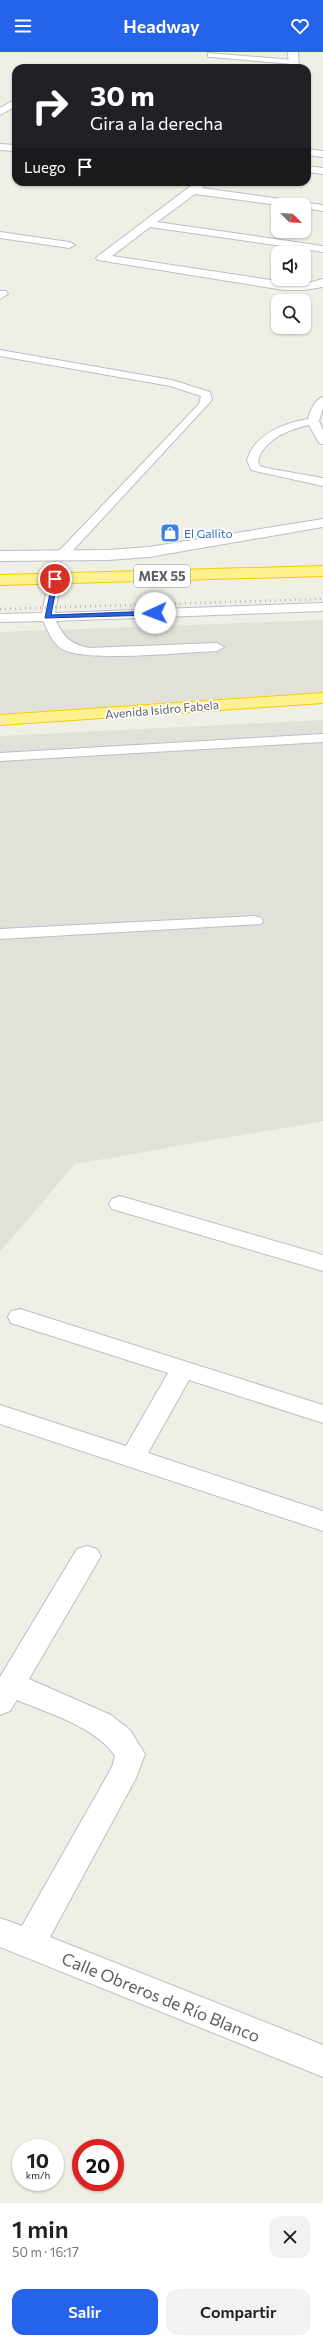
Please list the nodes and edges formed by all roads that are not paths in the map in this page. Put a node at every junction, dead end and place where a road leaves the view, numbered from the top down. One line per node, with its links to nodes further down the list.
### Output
1 (293, 52): 4 (street)
2 (211, 55): 3 (lane)
3 (286, 64)
4 (294, 64)
5 (12, 104): 6 (street)
6 (0, 112)
7 (0, 147): 8 (street)
8 (12, 148)
9 (311, 152): 10 (street)
10 (323, 154)
11 (311, 170): 12 (street)
12 (323, 171)
13 (198, 186): 14 (street)
14 (192, 190): 15 (street); 18 (street)
15 (271, 201)
16 (311, 206): 17 (street)
17 (323, 208)
18 (149, 224): 21 (street); 22 (street)
19 (0, 236): 20 (street)
20 (68, 245)
21 (323, 249)
22 (323, 283)
23 (0, 353): 29 (lane)
24 (323, 400): 25 (lane)
25 (312, 421): 26 (lane); 27 (lane)
26 (323, 441)
27 (323, 482)
28 (323, 523): 29 (street, MEX 55)
29 (62, 555): 30 (street, MEX 55)
30 (0, 556)
31 (323, 571): 32 (highway, MEX 55)
32 (55, 579): 33 (highway, MEX 55); 35 (lane)
33 (0, 580)
34 (323, 607): 35 (lane)
35 (48, 617): 36 (lane); 37 (lane)
36 (0, 618)
37 (217, 646)
38 (323, 698): 39 (highway, Avenida Isidro Fabela)
39 (0, 720)
40 (323, 738): 41 (lane)
41 (0, 757)
42 (254, 921): 43 (lane)
43 (0, 934)
44 (120, 1204): 45 (street)
45 (321, 1259)
46 (20, 1317): 47 (street)
47 (183, 1369): 49 (street); 50 (street)
48 (0, 1414): 50 (street)
49 (323, 1414)
50 (132, 1458): 51 (street)
51 (323, 1521)
52 (87, 1556): 53 (street)
53 (5, 1694): 55 (street)
54 (0, 1932): 55 (street, Calle Obreros de Río Blanco)
55 (29, 1944): 56 (street, Calle Obreros de Río Blanco)
56 (323, 2061)

